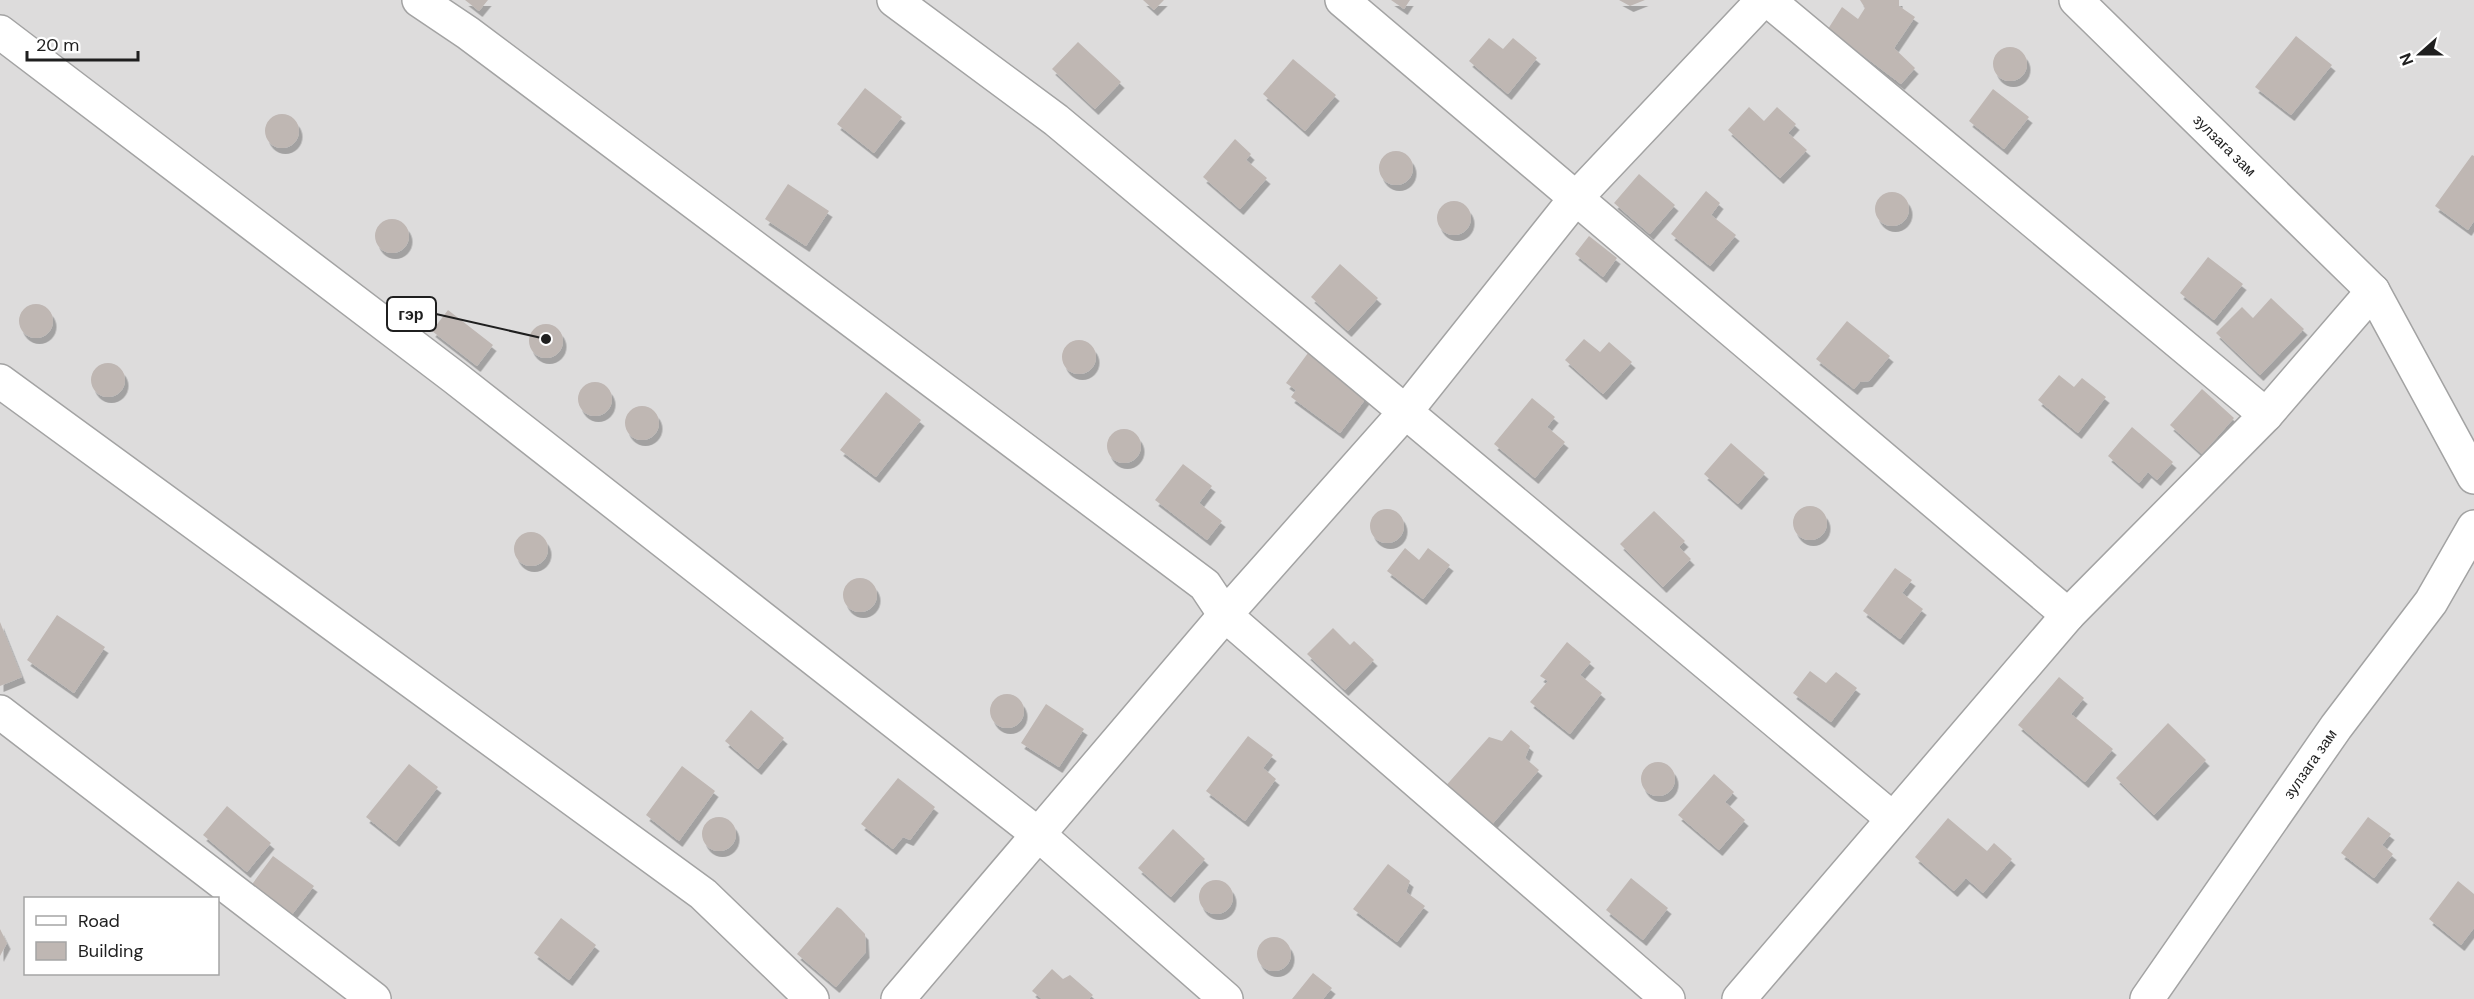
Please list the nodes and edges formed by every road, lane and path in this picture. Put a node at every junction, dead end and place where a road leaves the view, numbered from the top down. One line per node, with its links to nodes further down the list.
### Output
1 (419, 0): 15 (street)
2 (894, 0): 11 (street)
3 (1342, 0): 8 (street)
4 (1762, 0): 8 (street)
5 (1768, 0): 12 (street)
6 (2076, 0): 9 (street, зулзага зам)
7 (0, 32): 19 (street)
8 (1575, 199): 11 (street); 16 (street)
9 (2373, 291): 12 (street); 13 (street, зулзага зам)
10 (0, 381): 21 (street)
11 (1406, 411): 15 (street); 18 (street)
12 (2265, 415): 16 (street)
13 (2474, 477)
14 (2474, 527): 26 (street, зулзага зам)
15 (1225, 615): 19 (street); 24 (street)
16 (2068, 615): 18 (street)
17 (0, 712): 20 (street)
18 (1893, 819): 25 (street)
19 (1039, 835): 22 (street); 23 (street)
20 (374, 999)
21 (812, 999)
22 (898, 999)
23 (1226, 999)
24 (1668, 999)
25 (1739, 999)
26 (2147, 999)

